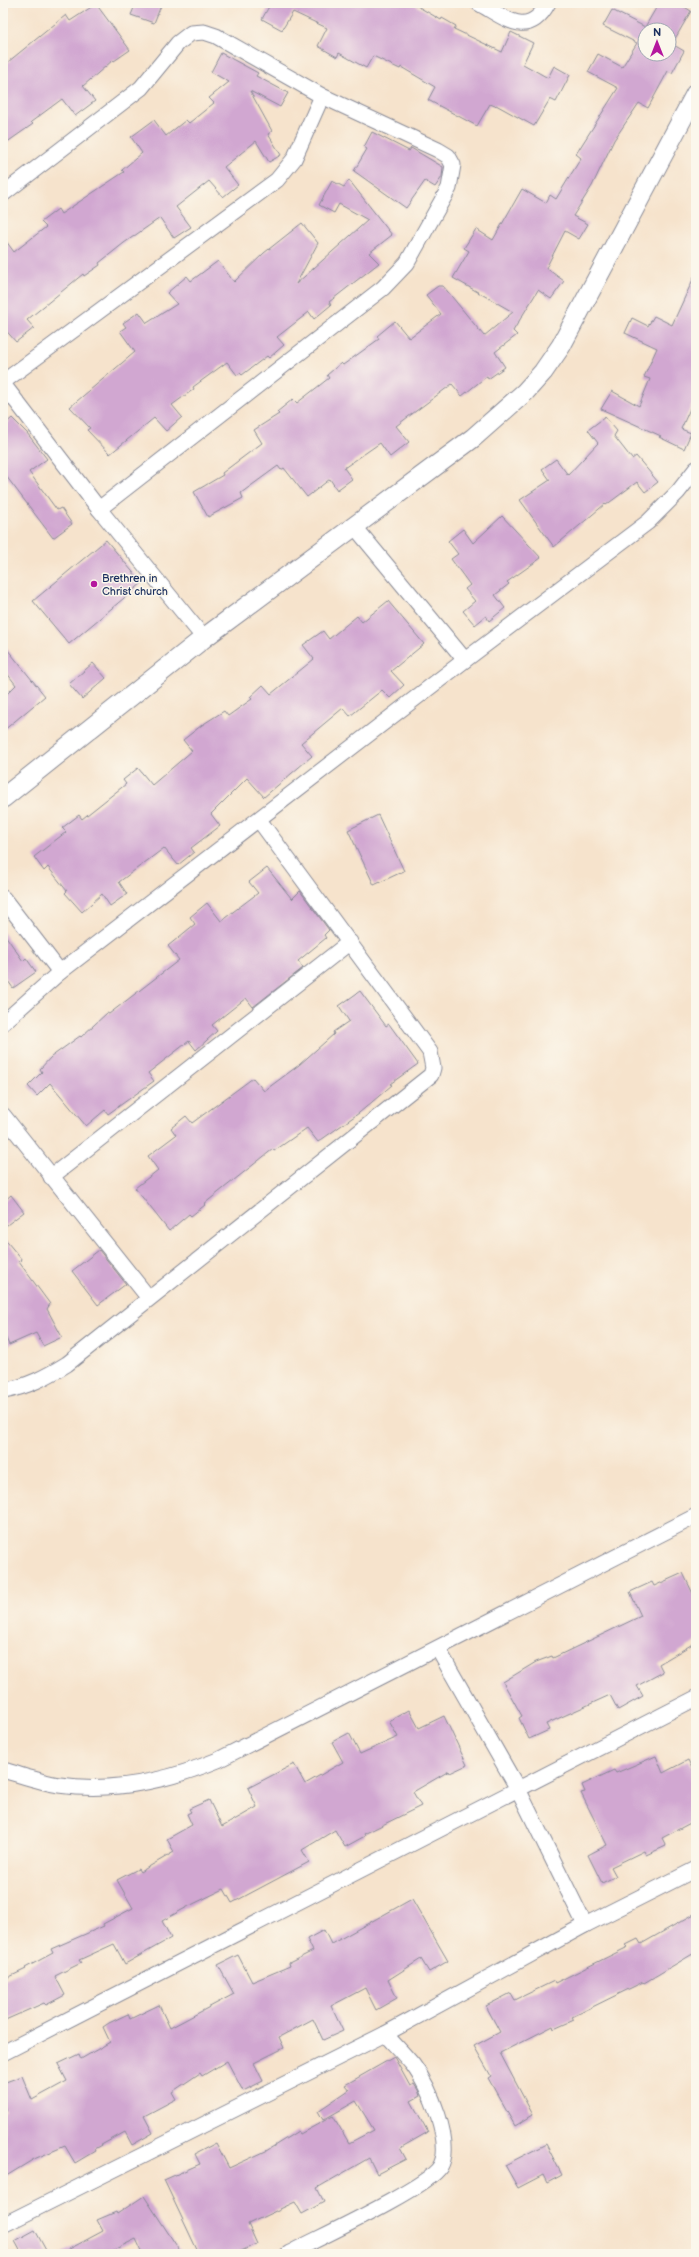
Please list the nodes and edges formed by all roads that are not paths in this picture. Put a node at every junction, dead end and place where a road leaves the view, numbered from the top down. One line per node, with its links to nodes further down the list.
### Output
1 (478, 3): 2 (street)
2 (548, 3)
3 (696, 93): 9 (street)
4 (322, 96): 5 (street); 6 (street); 8 (street)
5 (3, 194)
6 (3, 383): 8 (street)
7 (696, 469): 11 (street)
8 (99, 509): 10 (street)
9 (355, 527): 10 (street); 11 (street)
10 (204, 638): 12 (street)
11 (464, 660): 13 (street)
12 (3, 798)
13 (258, 820): 15 (street); 16 (street)
14 (3, 898): 16 (street)
15 (350, 942): 19 (street); 20 (street)
16 (60, 972): 17 (street)
17 (3, 1023)
18 (3, 1115): 19 (street)
19 (51, 1177): 20 (street)
20 (148, 1297): 21 (street)
21 (3, 1391)
22 (696, 1516): 23 (street)
23 (438, 1649): 25 (street); 26 (street)
24 (696, 1698): 26 (street)
25 (3, 1770)
26 (518, 1788): 28 (street); 30 (street)
27 (696, 1869): 28 (street)
28 (585, 1925): 29 (street)
29 (385, 2034): 31 (street); 32 (street)
30 (3, 2053)
31 (3, 2225)
32 (288, 2254)

